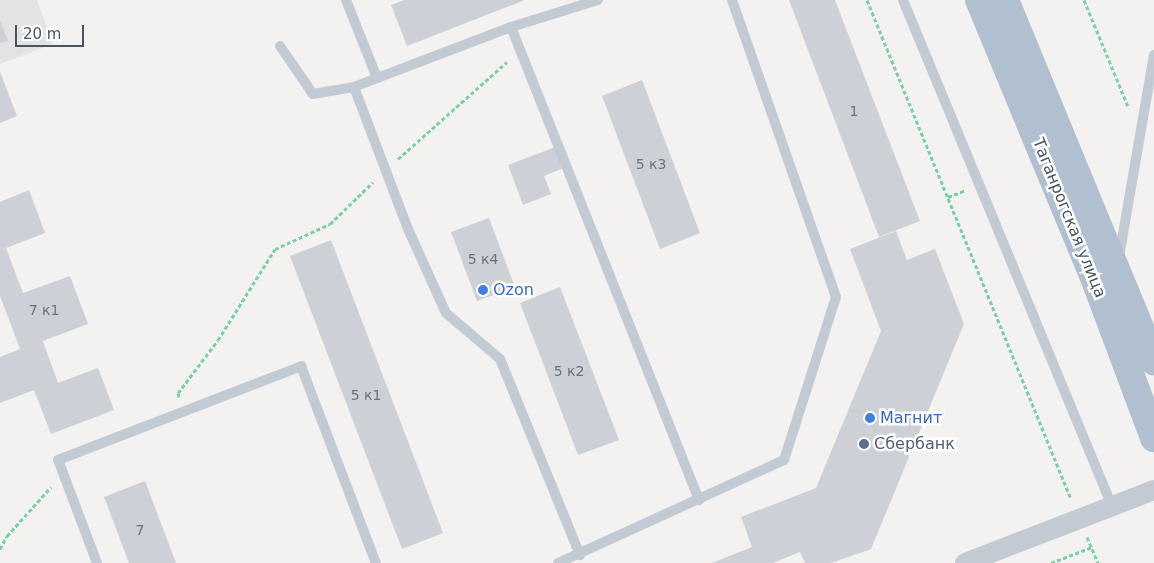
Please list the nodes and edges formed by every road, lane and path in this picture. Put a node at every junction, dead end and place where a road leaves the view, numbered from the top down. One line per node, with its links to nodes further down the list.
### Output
1 (346, 0): 13 (lane)
2 (598, 0): 9 (lane)
3 (732, 0): 23 (lane)
4 (867, 0): 25 (path)
5 (903, 0): 24 (lane)
6 (979, 0): 20 (main road, Таганрогская улица)
7 (1005, 0): 17 (main road, Таганрогская улица)
8 (1084, 0): 15 (path)
9 (511, 27): 11 (lane); 13 (lane)
10 (280, 46): 14 (lane)
11 (520, 50): 16 (path); 23 (lane)
12 (1154, 55): 15 (lane)
13 (377, 78): 14 (lane)
14 (354, 87): 16 (lane)
15 (1139, 131): 17 (lane)
16 (386, 170): 19 (path); 28 (lane)
17 (1117, 271): 18 (main road, Таганрогская улица)
18 (1154, 361)
19 (182, 412): 21 (lane); 30 (lane)
20 (1154, 438)
21 (63, 474): 27 (path); 29 (lane)
22 (1154, 490): 24 (street)
23 (699, 500): 28 (lane)
24 (1112, 506): 25 (street)
25 (1079, 518): 26 (path); 32 (street)
26 (1092, 547): 33 (path); 34 (path)
27 (0, 549)
28 (580, 555): 31 (lane)
29 (97, 563)
30 (376, 563)
31 (558, 563)
32 (965, 563)
33 (1051, 563)
34 (1098, 563)

